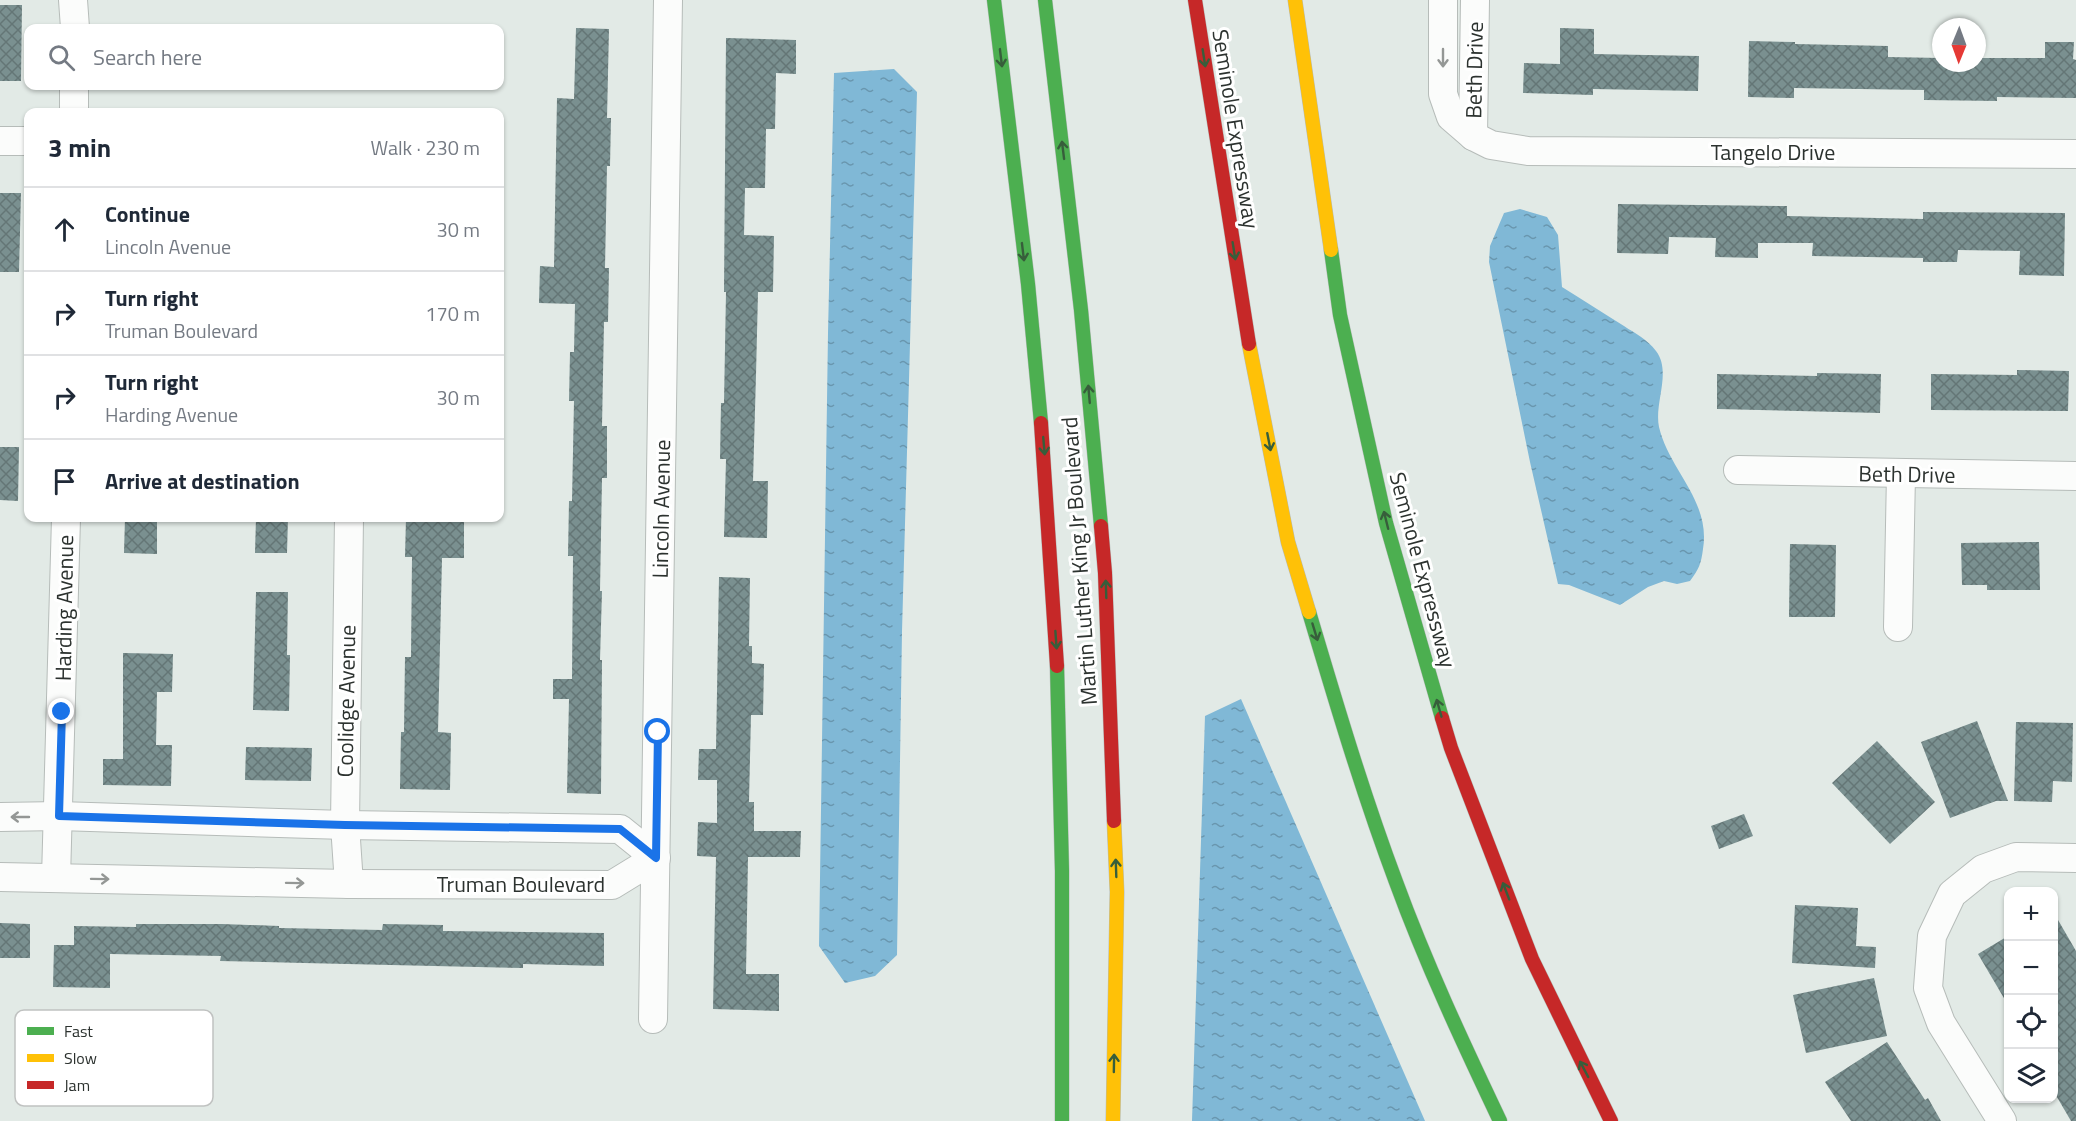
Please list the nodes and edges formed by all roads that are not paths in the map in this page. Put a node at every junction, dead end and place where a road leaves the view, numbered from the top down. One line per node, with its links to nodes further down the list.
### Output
1 (73, 0): 9 (street)
2 (668, 0): 25 (street, Lincoln Avenue)
3 (994, 0): 31 (main road, Martin Luther King Jr Boulevard, one-way to 31)
4 (1045, 0): 32 (main road, Martin Luther King Jr Boulevard, one-way to 4)
5 (1195, 0): 33 (main road, Seminole Expressway, one-way to 33)
6 (1295, 0): 34 (main road, Seminole Expressway, one-way to 6)
7 (1443, 0): 12 (street, Beth Drive, one-way to 12)
8 (1475, 0): 12 (street, Beth Drive)
9 (75, 24)
10 (74, 90): 11 (street)
11 (74, 108)
12 (1473, 136): 15 (street, Tangelo Drive)
13 (0, 141): 14 (street)
14 (24, 141)
15 (2076, 154)
16 (1738, 470): 17 (street, Beth Drive)
17 (1901, 474): 18 (street, Beth Drive); 21 (street)
18 (2076, 476)
19 (66, 522): 22 (street, Harding Avenue)
20 (349, 522): 24 (street, Coolidge Avenue)
21 (1898, 627)
22 (59, 816): 23 (street, one-way to 23); 24 (street); 28 (street, Harding Avenue)
23 (0, 817)
24 (345, 825): 25 (street); 29 (street, Coolidge Avenue)
25 (656, 858): 29 (street, Truman Boulevard); 30 (street, Lincoln Avenue)
26 (2076, 858): 35 (street)
27 (0, 877): 28 (street, Truman Boulevard)
28 (57, 879): 29 (street, Truman Boulevard, one-way to 29)
29 (349, 884)
30 (653, 1019)
31 (1062, 1121)
32 (1113, 1121)
33 (1500, 1121)
34 (1611, 1121)
35 (2002, 1121)

